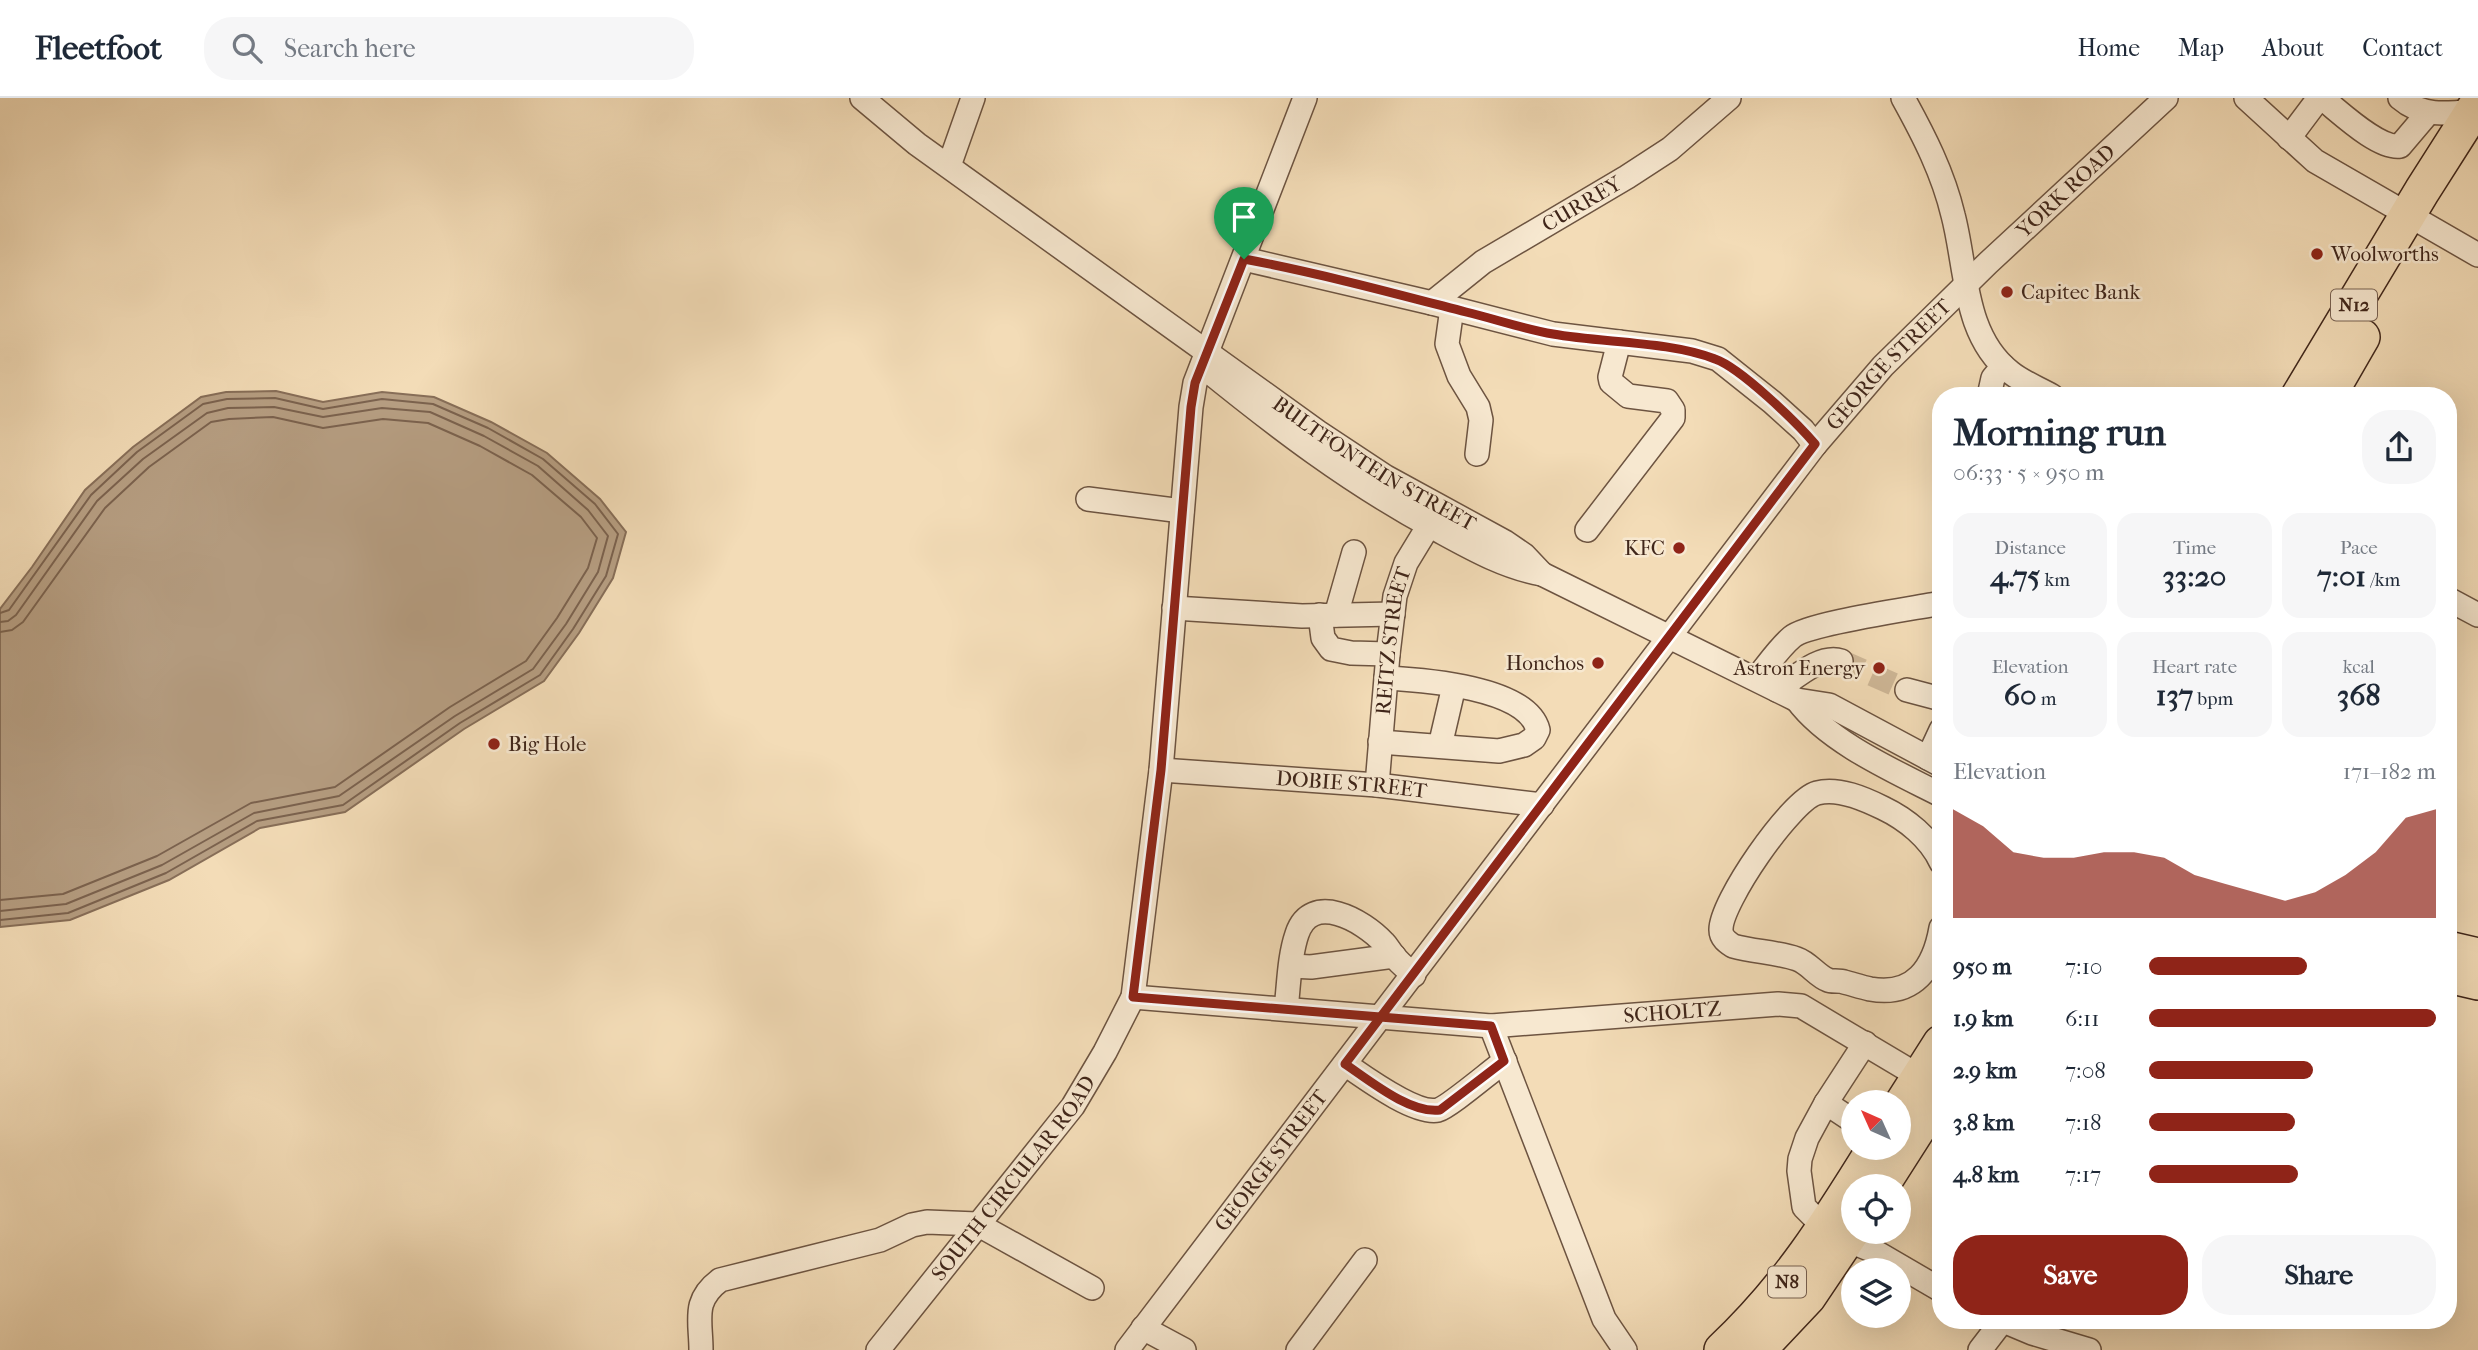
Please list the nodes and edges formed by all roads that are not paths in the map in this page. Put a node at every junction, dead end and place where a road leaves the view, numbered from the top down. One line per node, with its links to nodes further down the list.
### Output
1 (862, 98): 14 (street, BULTFONTEIN STREET)
2 (973, 98): 14 (street)
3 (1305, 98): 17 (street, SOUTH CIRCULAR ROAD)
4 (1729, 98): 19 (street, CURREY)
5 (1903, 98): 18 (street)
6 (2166, 98): 18 (street, YORK ROAD)
7 (2246, 98): 12 (street)
8 (2321, 98): 11 (street); 12 (street)
9 (2400, 98): 11 (street)
10 (2475, 107): 11 (street); 15 (highway, N12)
11 (2428, 113)
12 (2289, 138): 15 (street)
13 (2478, 145): 15 (highway, N12)
14 (949, 166): 21 (street, BULTFONTEIN STREET)
15 (2419, 220): 16 (street); 25 (highway, N12); 26 (highway, N12)
16 (2478, 255)
17 (1244, 259): 19 (street); 21 (street, SOUTH CIRCULAR ROAD)
18 (1965, 285): 22 (street); 27 (street, GEORGE STREET)
19 (1442, 306): 20 (street); 28 (street)
20 (1619, 342): 27 (street); 32 (street)
21 (1205, 359): 30 (street, SOUTH CIRCULAR ROAD); 31 (street, BULTFONTEIN STREET)
22 (2003, 366): 23 (street); 24 (street)
23 (1991, 387)
24 (2036, 387)
25 (2305, 387)
26 (2333, 387)
27 (1815, 444): 40 (street, GEORGE STREET)
28 (1477, 454)
29 (1088, 499): 30 (street)
30 (1182, 511): 36 (street, SOUTH CIRCULAR ROAD)
31 (1435, 516): 37 (street, REITZ STREET); 40 (street, BULTFONTEIN STREET)
32 (1587, 530)
33 (1354, 552): 38 (street)
34 (2457, 604): 39 (street)
35 (1932, 605): 44 (street)
36 (1174, 608): 38 (street); 52 (street, SOUTH CIRCULAR ROAD)
37 (1393, 614): 38 (street); 41 (street, REITZ STREET)
38 (1328, 615): 41 (street)
39 (2478, 615)
40 (1670, 636): 44 (street, BULTFONTEIN STREET); 55 (street, GEORGE STREET)
41 (1388, 654): 43 (street, REITZ STREET)
42 (1841, 661): 47 (street)
43 (1386, 678): 45 (street); 49 (street, REITZ STREET)
44 (1756, 679): 47 (street, BULTFONTEIN STREET)
45 (1454, 686): 50 (street); 50 (street)
46 (1907, 690): 48 (street)
47 (1787, 695): 51 (street, BULTFONTEIN STREET); 54 (street, BULTFONTEIN STREET)
48 (1932, 697)
49 (1380, 742): 50 (street); 53 (street, REITZ STREET)
50 (1440, 746)
51 (1932, 760)
52 (1161, 770): 53 (street, DOBIE STREET); 66 (street, SOUTH CIRCULAR ROAD)
53 (1377, 785): 55 (street, DOBIE STREET)
54 (1932, 790)
55 (1542, 805): 62 (street, GEORGE STREET)
56 (1932, 848): 64 (street)
57 (2457, 951): 59 (highway)
58 (1394, 956): 61 (street); 61 (street); 62 (street)
59 (2478, 956)
60 (1932, 958): 64 (street)
61 (1291, 966): 68 (street)
62 (1414, 975): 69 (street, GEORGE STREET)
63 (2457, 977): 65 (highway)
64 (1827, 980): 67 (street)
65 (2478, 982)
66 (1133, 997): 68 (street, SCHOLTZ); 79 (street, SOUTH CIRCULAR ROAD)
67 (1801, 1006): 70 (street, SCHOLTZ); 71 (street, SCHOLTZ)
68 (1286, 1009): 69 (street, SCHOLTZ)
69 (1382, 1016): 70 (street, SCHOLTZ); 73 (street, GEORGE STREET)
70 (1491, 1026): 72 (street)
71 (1865, 1044): 75 (street, SCHOLTZ); 76 (street)
72 (1504, 1061): 73 (street); 95 (street)
73 (1345, 1064): 87 (street, GEORGE STREET)
74 (1932, 1079): 75 (highway)
75 (1927, 1099): 78 (highway)
76 (1826, 1103): 77 (street); 80 (street)
77 (1841, 1113)
78 (1887, 1174)
79 (977, 1224): 86 (street); 90 (street); 91 (street, SOUTH CIRCULAR ROAD)
80 (1841, 1228)
81 (1841, 1238): 96 (highway, N8)
82 (1841, 1244): 97 (highway, N8)
83 (1868, 1244): 85 (street)
84 (1365, 1260): 94 (street)
85 (1932, 1284)
86 (1092, 1288)
87 (1143, 1328): 92 (street, GEORGE STREET); 93 (street)
88 (1995, 1329): 98 (street)
89 (2023, 1329): 99 (street)
90 (701, 1350)
91 (878, 1350)
92 (1126, 1350)
93 (1184, 1350)
94 (1298, 1350)
95 (1625, 1350)
96 (1722, 1350)
97 (1759, 1350)
98 (1980, 1350)
99 (2089, 1350)

